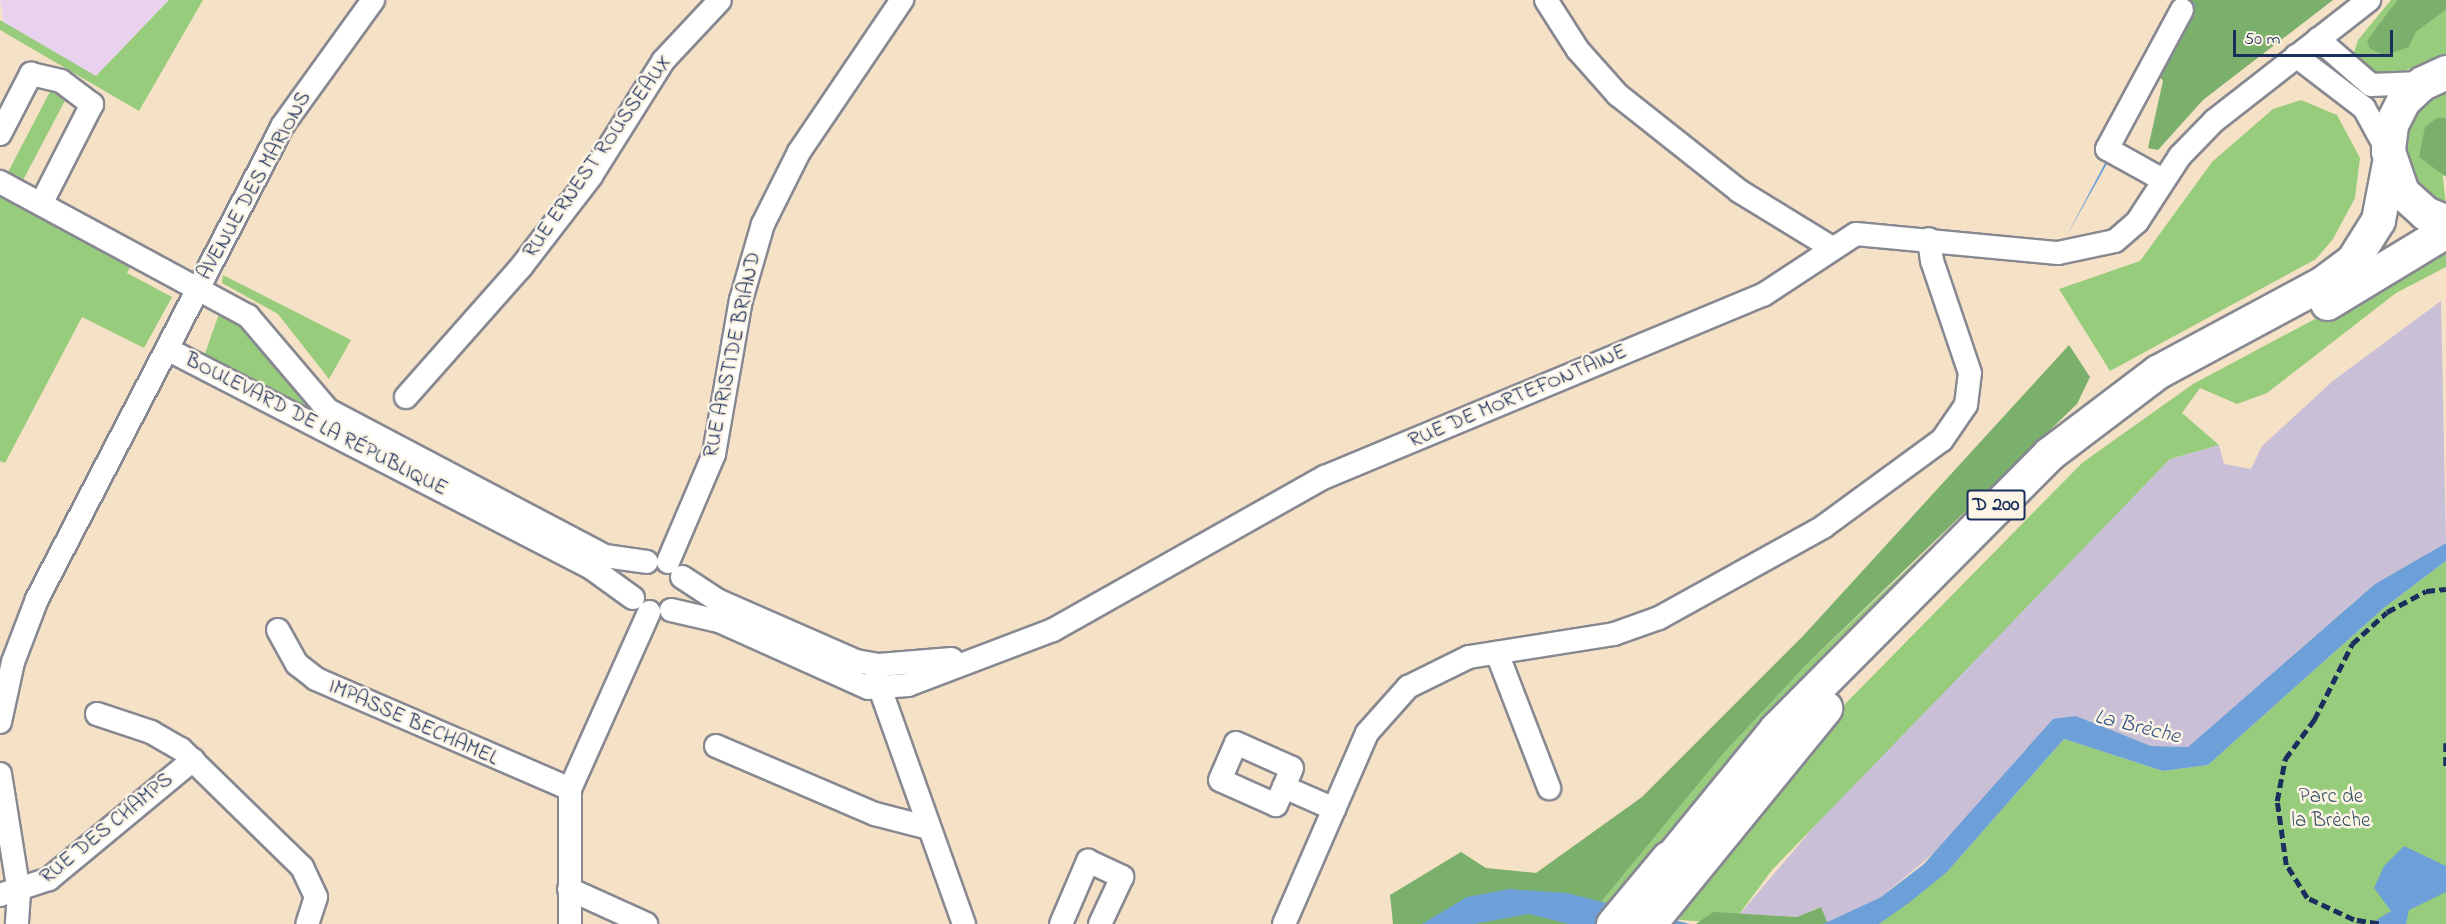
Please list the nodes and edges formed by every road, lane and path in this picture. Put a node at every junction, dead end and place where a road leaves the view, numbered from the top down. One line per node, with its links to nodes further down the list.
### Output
1 (373, 0): 19 (street, AVENUE DES MARIONS)
2 (720, 0): 21 (street, RUE ERNEST ROUSSEAUX)
3 (902, 0): 22 (street, RUE ARISTIDE BRIAND)
4 (1546, 0): 18 (street)
5 (2369, 0): 7 (street)
6 (2182, 10): 12 (street)
7 (2318, 39): 8 (street); 9 (street)
8 (2296, 56): 11 (street); 12 (street)
9 (2434, 77): 11 (main road)
10 (0, 134): 14 (street)
11 (2388, 157): 15 (main road); 42 (main road, D 200)
12 (2163, 180): 17 (street, RUE DE MORTEFONTAINE)
13 (0, 182): 14 (street, BOULEVARD DE LA RÉPUBLIQUE)
14 (41, 204): 19 (street, BOULEVARD DE LA RÉPUBLIQUE)
15 (2446, 222)
16 (2446, 231): 42 (main road, D 200)
17 (1929, 239): 18 (street, RUE DE MORTEFONTAINE); 26 (street)
18 (1832, 248): 27 (street, RUE DE MORTEFONTAINE)
19 (199, 288): 20 (street, AVENUE DES MARIONS); 22 (street, BOULEVARD DE LA RÉPUBLIQUE)
20 (167, 349): 23 (street, BOULEVARD DE LA RÉPUBLIQUE); 31 (street, BOULEVARD DE LA RÉPUBLIQUE)
21 (406, 397)
22 (666, 567): 23 (street); 24 (street); 28 (street, RUE DE MORTEFONTAINE)
23 (641, 605): 24 (street); 37 (street)
24 (671, 610): 29 (street)
25 (278, 630): 37 (street, IMPASSE BECHAMEL)
26 (1497, 653): 36 (street); 38 (street)
27 (978, 656): 28 (street, RUE DE MORTEFONTAINE); 29 (street, RUE DE MORTEFONTAINE)
28 (872, 664): 29 (street)
29 (880, 690): 39 (street)
30 (97, 714): 33 (street)
31 (0, 722)
32 (716, 746): 39 (street)
33 (193, 760): 41 (street, RUE DES CHAMPS); 44 (street)
34 (1, 783): 41 (street)
35 (1284, 787): 38 (street)
36 (1549, 788)
37 (570, 789): 40 (street)
38 (1334, 810): 50 (street)
39 (929, 828): 47 (street)
40 (569, 889): 45 (street); 46 (street)
41 (9, 894): 43 (street)
42 (1634, 915)
43 (18, 924)
44 (307, 924)
45 (570, 924)
46 (646, 924)
47 (964, 924)
48 (1061, 924): 49 (street)
49 (1100, 924)
50 (1284, 924)

